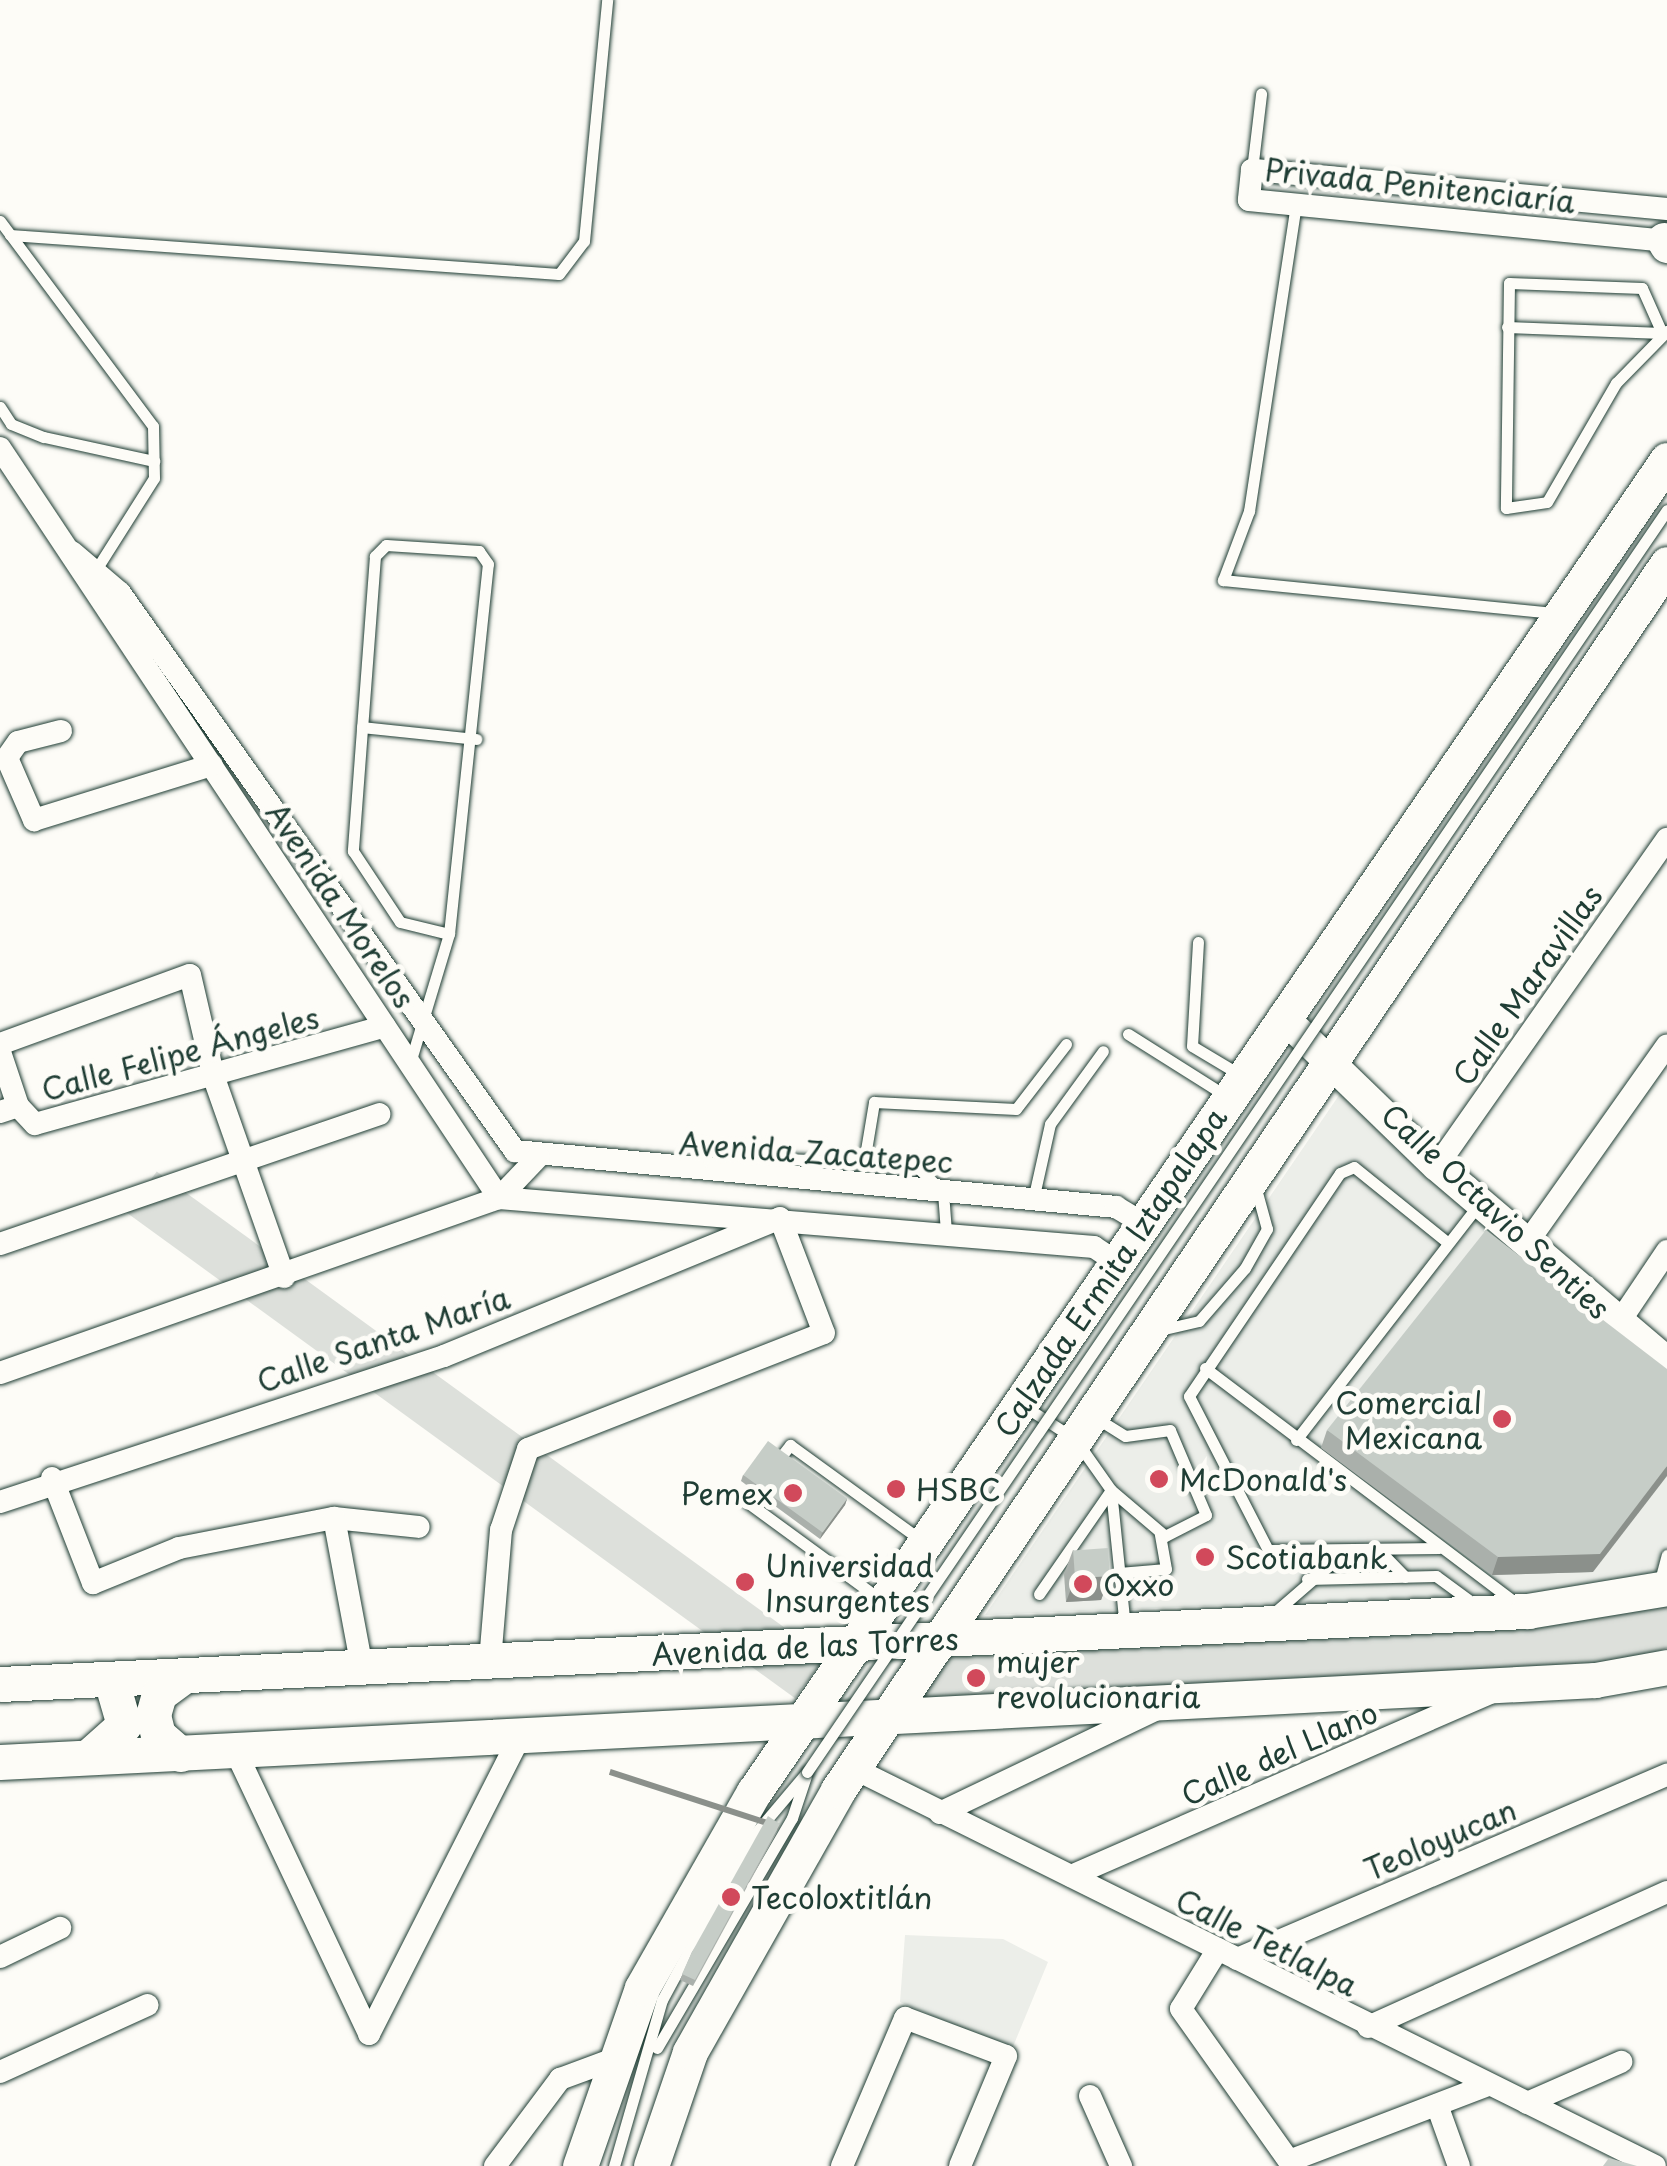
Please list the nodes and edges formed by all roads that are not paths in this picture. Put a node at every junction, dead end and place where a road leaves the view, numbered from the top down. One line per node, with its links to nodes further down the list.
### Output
1 (607, 0): 7 (lane)
2 (1261, 94): 3 (lane)
3 (1252, 170): 4 (street, Privada Penitenciaría); 6 (street, Privada Penitenciaría)
4 (1296, 204): 6 (street, Privada Penitenciaría); 17 (lane)
5 (0, 221): 7 (lane)
6 (1666, 228)
7 (10, 235): 12 (lane)
8 (1507, 328): 9 (lane); 9 (lane); 9 (lane)
9 (1664, 332)
10 (0, 406): 12 (lane)
11 (0, 448): 16 (street, Avenida Morelos)
12 (154, 460): 16 (lane)
13 (1667, 460): 14 (main road, Calzada Ermita Iztapalapa)
14 (1658, 510): 17 (main road, Calzada Ermita Iztapalapa); 112 (lane, bridge)
15 (1667, 564): 36 (main road)
16 (91, 575): 18 (street, Avenida Morelos); 19 (street, Avenida Morelos)
17 (1559, 614): 27 (main road, Calzada Ermita Iztapalapa)
18 (150, 636): 19 (street); 28 (street, Avenida Morelos)
19 (128, 650): 23 (street, Avenida Morelos)
20 (362, 727): 22 (lane); 22 (lane); 25 (lane)
21 (60, 730): 23 (street)
22 (476, 739): 25 (lane)
23 (212, 765): 29 (street, Avenida Morelos)
24 (1667, 839): 45 (street, Calle Maravillas)
25 (449, 934): 28 (lane)
26 (1198, 942): 39 (lane)
27 (1283, 1017): 36 (street, Calle Octavio Senties); 39 (main road, Calzada Ermita Iztapalapa)
28 (425, 1024): 37 (lane); 42 (street, Avenida Morelos)
29 (386, 1026): 37 (street, Avenida Morelos); 38 (street, Calle Felipe Ángeles)
30 (1128, 1034): 39 (lane)
31 (0, 1044): 38 (street)
32 (1066, 1044): 44 (lane)
33 (1667, 1045): 57 (street)
34 (1104, 1050): 50 (lane)
35 (0, 1052): 40 (street)
36 (1333, 1056): 45 (street, Calle Octavio Senties); 47 (main road)
37 (410, 1063): 49 (street, Avenida Morelos)
38 (214, 1078): 40 (street, Calle Felipe Ángeles); 43 (street)
39 (1236, 1086): 54 (main road, Calzada Ermita Iztapalapa)
40 (9, 1109)
41 (380, 1114): 43 (street)
42 (538, 1157): 46 (street, Avenida Zacatepec); 49 (street)
43 (244, 1161): 58 (street); 63 (street)
44 (864, 1162): 46 (lane); 48 (lane)
45 (1437, 1166): 51 (street, Calle Octavio Senties)
46 (704, 1175): 48 (street, Avenida Zacatepec); 52 (street)
47 (1252, 1177): 62 (lane); 66 (main road)
48 (943, 1192): 50 (street, Avenida Zacatepec); 55 (lane)
49 (499, 1198): 52 (street); 63 (street)
50 (1033, 1200): 54 (street, Avenida Zacatepec)
51 (1480, 1204): 56 (lane); 57 (street, Calle Octavio Senties)
52 (718, 1210): 53 (street); 59 (street)
53 (780, 1218): 55 (street); 59 (street, Calle Santa María); 96 (street)
54 (1141, 1222): 61 (main road, Calzada Ermita Iztapalapa)
55 (946, 1232): 61 (street)
56 (1448, 1242): 64 (lane); 72 (lane)
57 (1527, 1243): 65 (street, Calle Octavio Senties)
58 (0, 1244)
59 (708, 1249): 73 (street, Calle Santa María)
60 (1667, 1252): 65 (street)
61 (1115, 1261): 70 (main road, Calzada Ermita Iztapalapa)
62 (1245, 1268): 64 (lane); 66 (lane)
63 (284, 1277): 69 (street)
64 (1264, 1284): 68 (lane)
65 (1618, 1324): 67 (street, Calle Octavio Senties)
66 (1146, 1333): 71 (main road)
67 (1667, 1362)
68 (1205, 1368): 72 (lane); 82 (lane)
69 (0, 1373)
70 (1020, 1404): 71 (lane); 79 (main road, Calzada Ermita Iztapalapa)
71 (1083, 1427): 74 (lane); 78 (lane); 94 (main road)
72 (1296, 1440): 80 (lane)
73 (52, 1478): 75 (street, Calle Santa María); 76 (street)
74 (1111, 1490): 78 (lane); 84 (lane); 88 (lane)
75 (0, 1502)
76 (334, 1518): 77 (street); 97 (street)
77 (419, 1527)
78 (1160, 1534): 84 (lane)
79 (926, 1543): 89 (main road, Calzada Ermita Iztapalapa); 89 (lane)
80 (1439, 1548): 81 (lane); 90 (lane)
81 (1380, 1551): 82 (lane); 85 (lane)
82 (1342, 1554): 86 (lane)
83 (1667, 1555): 87 (lane)
84 (1119, 1573): 93 (lane)
85 (1405, 1576): 86 (lane); 91 (lane)
86 (1306, 1579): 92 (lane)
87 (1662, 1589): 90 (main road, Avenida de las Torres)
88 (1039, 1594)
89 (885, 1602): 95 (main road, Calzada Ermita Iztapalapa)
90 (1528, 1611): 91 (main road, Avenida de las Torres)
91 (1484, 1613): 92 (main road, Avenida de las Torres)
92 (1266, 1622): 93 (main road, Avenida de las Torres)
93 (1125, 1628): 94 (main road, Avenida de las Torres)
94 (939, 1641): 95 (main road, Avenida de las Torres); 105 (main road)
95 (857, 1642): 96 (main road, Avenida de las Torres); 104 (main road, Calzada Ermita Iztapalapa)
96 (490, 1661): 97 (main road, Avenida de las Torres)
97 (362, 1666): 99 (main road, Avenida de las Torres)
98 (1667, 1666): 102 (main road)
99 (185, 1675): 100 (main road, Avenida de las Torres); 108 (main road)
100 (112, 1680): 101 (main road, Avenida de las Torres); 109 (main road)
101 (0, 1684)
102 (1510, 1684): 103 (main road); 115 (street, Calle del Llano)
103 (1182, 1696): 105 (main road); 114 (street)
104 (807, 1715): 105 (main road); 106 (main road); 123 (main road, Calzada Ermita Iztapalapa)
105 (888, 1716): 111 (main road)
106 (522, 1732): 107 (main road); 107 (street)
107 (235, 1750): 108 (main road)
108 (180, 1754): 109 (main road)
109 (88, 1757): 110 (main road)
110 (0, 1762)
111 (852, 1768): 114 (street, Calle Tetlalpa); 133 (main road)
112 (807, 1772): 122 (lane); 122 (lane)
113 (1667, 1775): 118 (street, Teoloyucan)
114 (940, 1813): 115 (street, Calle Tetlalpa)
115 (1071, 1876): 118 (street, Calle Tetlalpa)
116 (1667, 1892): 121 (street)
117 (60, 1928): 119 (street)
118 (1228, 1954): 121 (street, Calle Tetlalpa); 129 (street)
119 (0, 1957)
120 (148, 2005): 125 (street)
121 (1368, 2027): 126 (street, Calle Tetlalpa)
122 (654, 2052): 132 (lane)
123 (614, 2058): 130 (street); 131 (main road, Calzada Ermita Iztapalapa)
124 (1621, 2062): 128 (street)
125 (0, 2072)
126 (1488, 2085): 128 (street, Calle Tetlalpa); 129 (street)
127 (1090, 2096): 136 (street)
128 (1527, 2103): 138 (street, Calle Tetlalpa)
129 (1438, 2105): 137 (street)
130 (495, 2166)
131 (580, 2166)
132 (614, 2166)
133 (650, 2166)
134 (842, 2166): 135 (street)
135 (960, 2166)
136 (1121, 2166)
137 (1459, 2166)
138 (1655, 2166)

